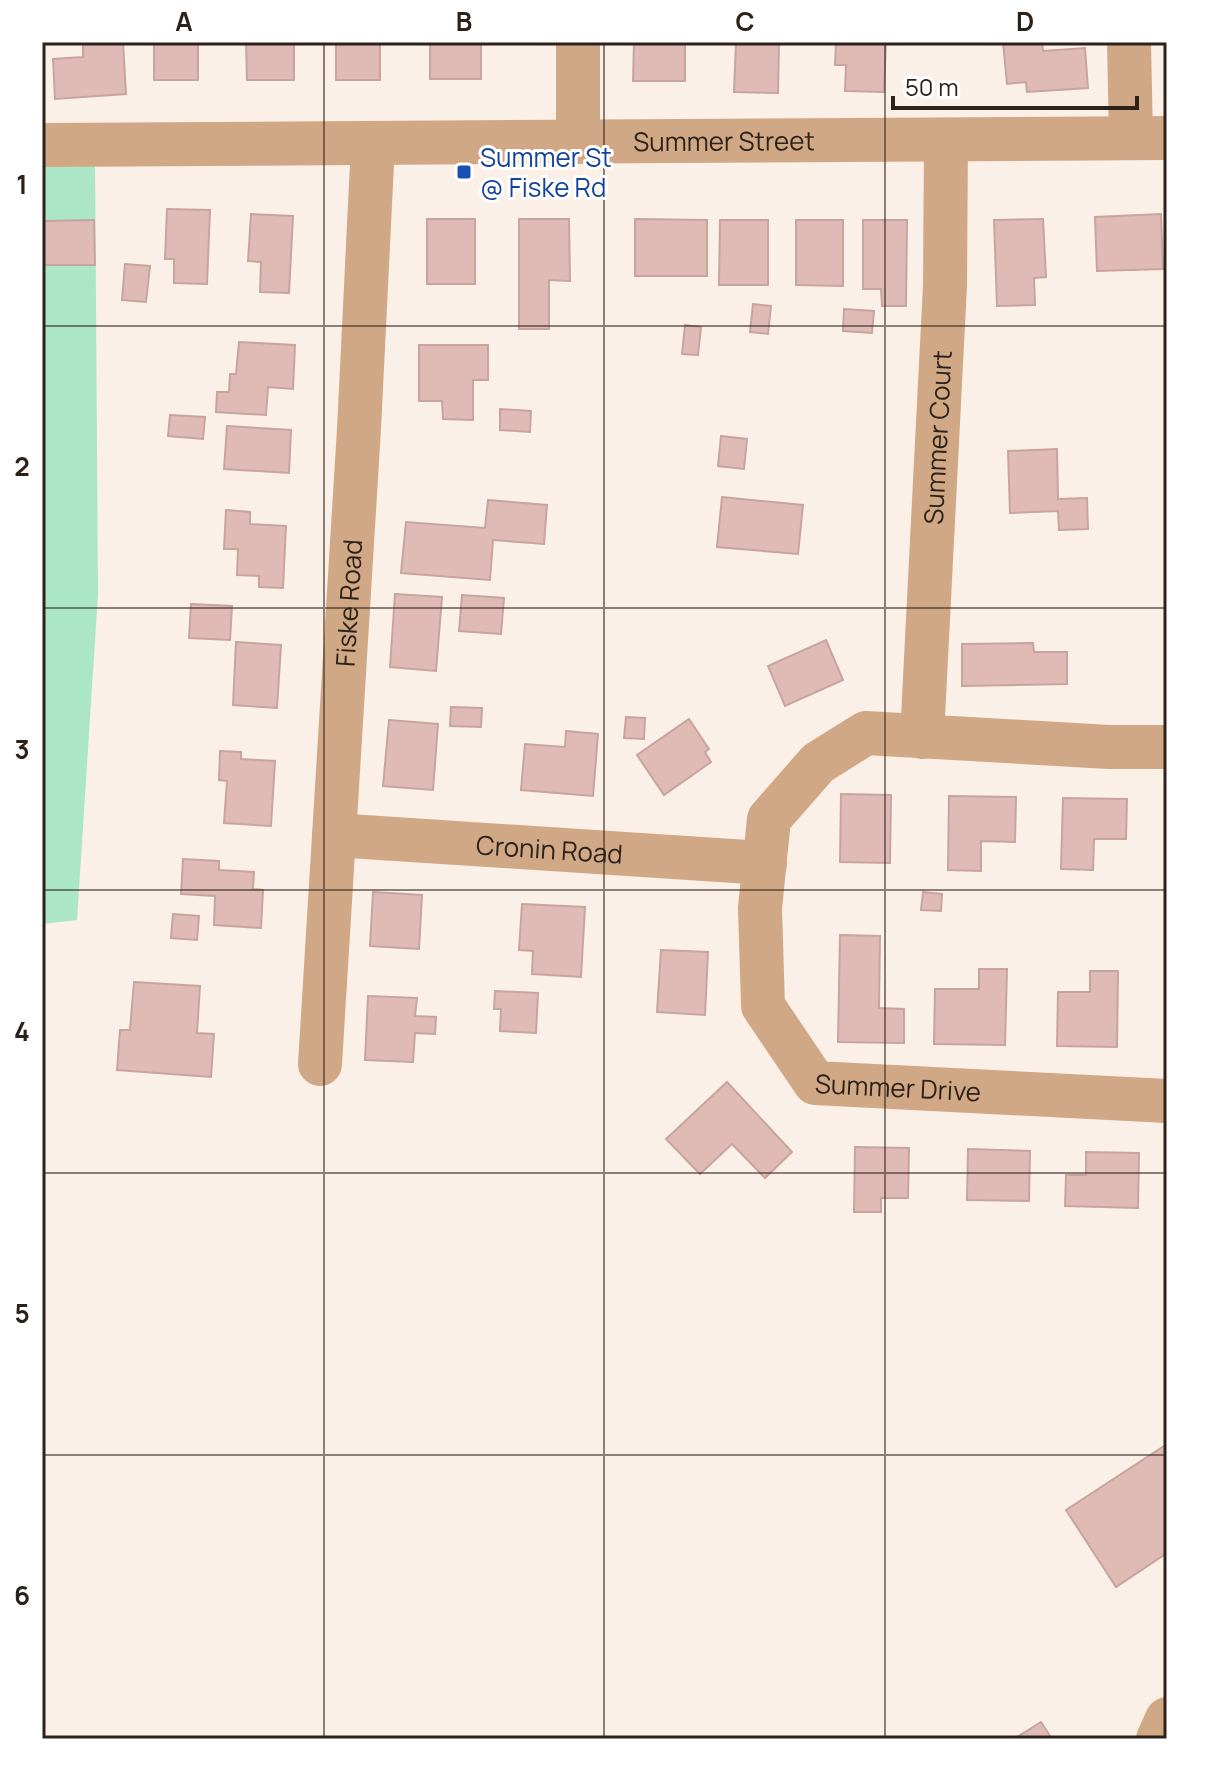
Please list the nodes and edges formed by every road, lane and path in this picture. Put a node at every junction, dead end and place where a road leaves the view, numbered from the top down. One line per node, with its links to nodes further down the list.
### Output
1 (578, 42): 5 (street)
2 (1129, 42): 3 (street)
3 (1149, 138): 4 (street, Summer Street)
4 (946, 140): 5 (street, Summer Street); 8 (street, Summer Court)
5 (578, 142): 6 (street, Summer Street)
6 (373, 143): 7 (street, Summer Street); 10 (street, Fiske Road)
7 (42, 145)
8 (922, 737): 9 (street, Summer Drive); 11 (street, Summer Drive)
9 (1167, 747)
10 (334, 835): 11 (street, Cronin Road); 12 (street, Fiske Road)
11 (765, 863): 13 (street, Summer Drive)
12 (320, 1064)
13 (1167, 1101)
14 (1167, 1719): 15 (street)
15 (1158, 1739)

